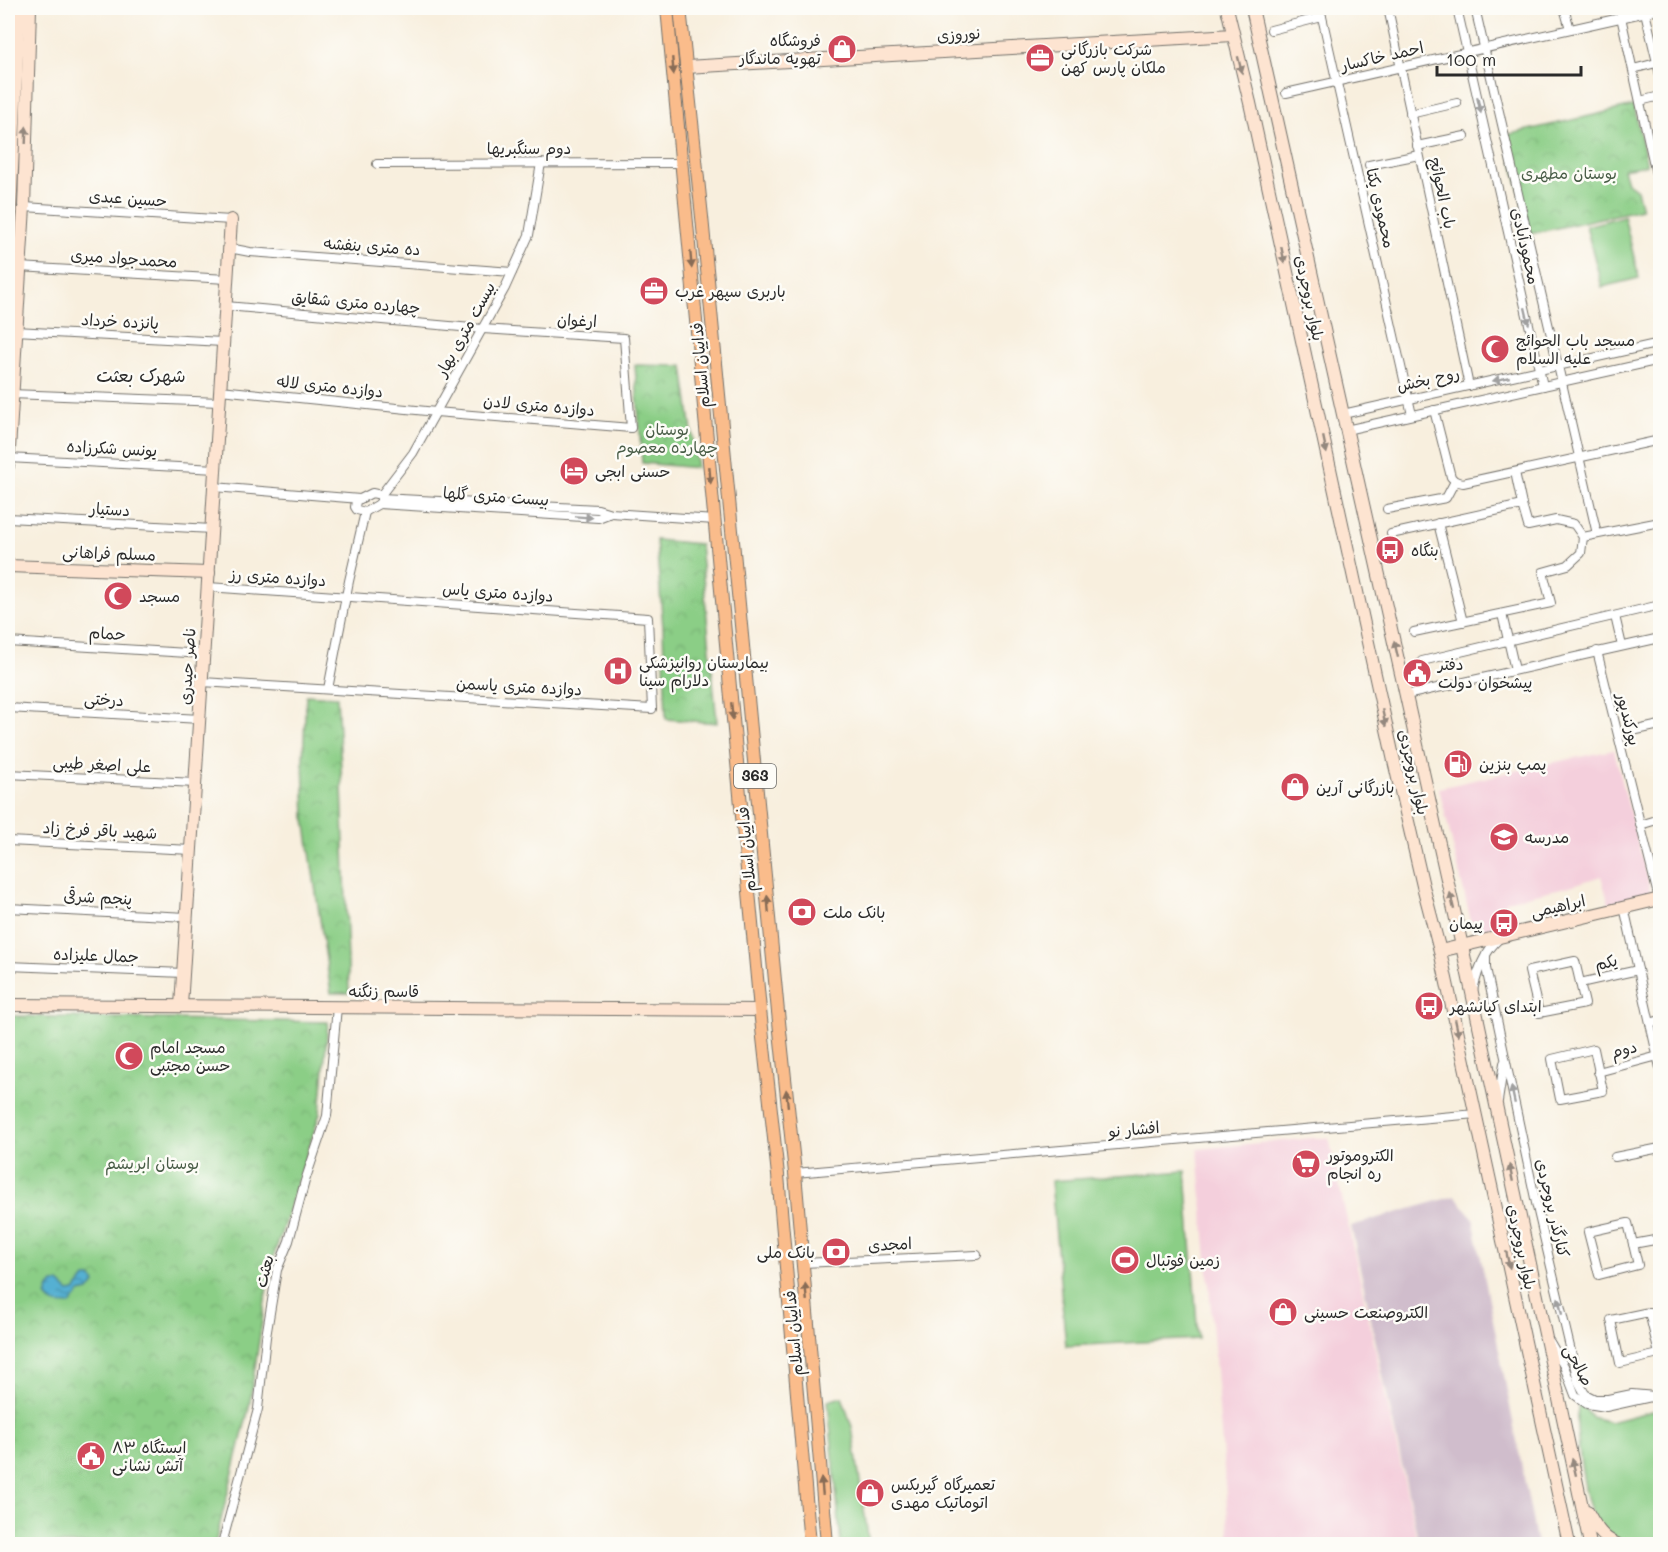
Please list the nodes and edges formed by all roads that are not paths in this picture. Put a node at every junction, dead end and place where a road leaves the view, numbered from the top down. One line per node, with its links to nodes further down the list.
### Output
1 (19, 8): 45 (main road)
2 (30, 8): 42 (main road, one-way to 2)
3 (667, 8): 38 (main road, فداییان اسلام / 363, one-way to 38)
4 (680, 8): 25 (main road, فداییان اسلام / 363)
5 (1227, 8): 21 (main road, بلوار بروجردی)
6 (1252, 8): 66 (main road, بلوار بروجردی)
7 (1320, 8): 17 (street, محمودی یکتا)
8 (1388, 8): 26 (street, باب الحوائج)
9 (1456, 8): 23 (street, محمودآبادی)
10 (1475, 8): 22 (street, محمودآبادی)
11 (1506, 8): 15 (street)
12 (1564, 8): 19 (street)
13 (1619, 8): 18 (street)
14 (1660, 9): 16 (street, احمد خاکسار)
15 (1495, 10)
16 (1645, 12): 18 (street, احمد خاکسار); 24 (street)
17 (1322, 17): 20 (street); 29 (street, محمودی یکتا)
18 (1621, 17): 19 (street, احمد خاکسار); 27 (street)
19 (1570, 29): 22 (street, احمد خاکسار)
20 (1271, 30)
21 (1233, 35): 25 (main road, نوروزی); 127 (main road, بلوار بروجردی, one-way to 127)
22 (1485, 48): 23 (street, احمد خاکسار); 55 (street, محمودآبادی)
23 (1467, 52): 26 (street, احمد خاکسار); 56 (street, محمودآبادی, one-way to 56)
24 (1659, 62): 27 (street); 28 (street)
25 (686, 66): 148 (main road, فداییان اسلام / 363, one-way to 25)
26 (1401, 67): 29 (street, احمد خاکسار); 34 (street, باب الحوائج)
27 (1633, 69): 32 (street)
28 (1660, 75)
29 (1337, 81): 30 (street, احمد خاکسار); 63 (street, محمودی یکتا)
30 (1286, 93)
31 (1660, 96): 32 (street)
32 (1640, 101): 41 (street)
33 (1457, 104): 34 (street)
34 (1410, 114): 36 (street, باب الحوائج)
35 (1465, 136): 36 (street)
36 (1418, 151): 40 (street); 59 (street, باب الحوائج)
37 (542, 163): 38 (street, دوم سنگبریها); 39 (street, دوم سنگبریها); 47 (street, بیست متری بهار)
38 (682, 163): 83 (main road, فداییان اسلام / 363, one-way to 83)
39 (376, 164)
40 (1370, 165)
41 (1660, 192)
42 (24, 207): 43 (street, حسین عبدی); 46 (main road)
43 (231, 220): 44 (main road, ناصر حیدری)
44 (229, 248): 47 (street, ده متری بنفشه); 48 (main road, ناصر حیدری)
45 (8, 260)
46 (19, 267): 48 (street, محمدجواد میری); 51 (main road)
47 (512, 272): 50 (street, بیست متری بهار)
48 (227, 279): 49 (main road, ناصر حیدری)
49 (226, 306): 50 (street, چهارده متری شقایق); 52 (main road, ناصر حیدری)
50 (483, 329): 58 (street, ارغوان); 65 (street, بیست متری بهار)
51 (15, 331): 52 (street, پانزده خرداد); 61 (main road)
52 (224, 342): 62 (main road, ناصر حیدری)
53 (1660, 343): 55 (street, روح بخش)
54 (1660, 360): 57 (street, روح بخش)
55 (1559, 366): 56 (street, روح بخش); 57 (street, محمودآبادی)
56 (1539, 370): 59 (street, روح بخش, one-way to 59); 60 (street, محمودآبادی)
57 (1563, 381): 60 (street, روح بخش); 71 (street, محمودآبادی)
58 (627, 383): 65 (street, دوازده متری لادن)
59 (1469, 386): 63 (street, روح بخش)
60 (1543, 386): 64 (street, روح بخش)
61 (11, 394): 62 (street, دوازده متری لاله); 70 (main road)
62 (220, 396): 65 (street, دوازده متری لاله); 73 (main road, ناصر حیدری)
63 (1408, 399): 66 (street, روح بخش); 67 (street, محمودی یکتا)
64 (1434, 410): 67 (street, روح بخش); 75 (street)
65 (436, 412): 78 (street, بیست متری بهار)
66 (1343, 414): 68 (main road, بلوار بروجردی)
67 (1412, 415): 68 (street, روح بخش)
68 (1346, 430): 110 (main road, بلوار بروجردی, one-way to 68)
69 (1660, 441): 71 (street)
70 (8, 458): 72 (main road); 73 (street, یونس شکرزاده)
71 (1580, 458): 74 (street); 88 (street, محمودآبادی)
72 (8, 466)
73 (216, 468): 76 (main road, ناصر حیدری)
74 (1515, 472): 75 (street); 79 (street)
75 (1455, 481): 80 (street)
76 (214, 487): 77 (street); 86 (main road, ناصر حیدری)
77 (360, 499): 78 (street, بیست متری گلها); 81 (street)
78 (380, 499): 81 (street); 83 (street, بیست متری گلها)
79 (1522, 505): 85 (street); 89 (street)
80 (1388, 509)
81 (365, 512): 93 (street)
82 (8, 519): 86 (street, دستیار)
83 (715, 520): 137 (main road, فداییان اسلام / 363, one-way to 137)
84 (1660, 522): 88 (street)
85 (1438, 523): 87 (street); 98 (street)
86 (212, 529): 91 (main road, ناصر حیدری)
87 (1391, 534)
88 (1597, 534): 89 (street)
89 (1583, 537): 95 (street)
90 (8, 566): 91 (main road, مسلم فراهانی)
91 (209, 573): 92 (main road, ناصر حیدری)
92 (208, 587): 93 (street, دوازده متری رز); 105 (main road, ناصر حیدری)
93 (346, 597): 97 (street, دوازده متری یاس); 109 (street)
94 (1660, 605): 96 (street)
95 (1502, 614): 98 (street); 101 (street)
96 (1615, 616): 101 (street); 103 (street)
97 (648, 618): 109 (street, دوازده متری یاسمن)
98 (1463, 622): 99 (street)
99 (1414, 632)
100 (1660, 638): 103 (street)
101 (1508, 641): 106 (street); 107 (street)
102 (8, 642): 105 (street, حمام)
103 (1622, 646): 104 (street)
104 (1597, 651): 107 (street); 114 (street, پورکندپور)
105 (204, 654): 108 (main road, ناصر حیدری)
106 (1422, 660)
107 (1515, 670): 110 (street)
108 (202, 682): 109 (street); 112 (main road, ناصر حیدری)
109 (328, 689)
110 (1406, 695): 126 (main road, بلوار بروجردی, one-way to 110)
111 (8, 708): 112 (street, درختی)
112 (200, 719): 116 (main road, ناصر حیدری)
113 (1660, 725): 114 (street)
114 (1618, 734): 118 (street, پورکندپور)
115 (8, 774): 116 (street, علی اصغر طیبی)
116 (196, 783): 120 (main road, ناصر حیدری)
117 (1660, 819): 118 (street)
118 (1640, 825): 121 (street, پورکندپور)
119 (8, 841): 120 (street, شهید باقر فرخ زاد)
120 (192, 850): 124 (main road, ناصر حیدری)
121 (1660, 899): 123 (main road, ابراهیمی)
122 (8, 908): 124 (street, پنجم شرقی)
123 (1624, 908): 125 (main road, ابراهیمی); 130 (street)
124 (187, 916): 131 (main road, ناصر حیدری)
125 (1502, 936): 126 (main road, ابراهیمی); 128 (street)
126 (1462, 946): 127 (main road, ابراهیمی); 133 (main road, بلوار بروجردی)
127 (1440, 951): 145 (main road, بلوار بروجردی, one-way to 145)
128 (1485, 955): 133 (street); 141 (street, کنارگذر بروجردی)
129 (8, 966): 131 (street, جمال علیزاده)
130 (1638, 970): 132 (street, یکم); 139 (street)
131 (184, 973): 135 (main road, ناصر حیدری)
132 (1580, 983): 132 (street)
133 (1473, 993): 144 (main road, بلوار بروجردی)
134 (8, 1005): 135 (main road, قاسم زنگنه)
135 (182, 1006): 136 (main road, قاسم زنگنه)
136 (337, 1007): 137 (main road, قاسم زنگنه); 157 (street, بعثت)
137 (760, 1010): 158 (main road, فداییان اسلام / 363)
138 (1660, 1020): 139 (street)
139 (1650, 1023): 140 (street)
140 (1658, 1056): 142 (street); 143 (street, دوم)
141 (1505, 1058): 144 (street); 155 (street, کنارگذر بروجردی, one-way to 141)
142 (1660, 1068)
143 (1598, 1072): 143 (street)
144 (1497, 1107): 154 (main road, بلوار بروجردی, one-way to 144)
145 (1476, 1114): 148 (street, افشار نو); 160 (main road, بلوار بروجردی, one-way to 160)
146 (1660, 1148): 147 (street)
147 (1615, 1157)
148 (795, 1173): 152 (main road, فداییان اسلام / 363)
149 (1660, 1239): 150 (street)
150 (1633, 1244): 150 (street)
151 (977, 1255): 152 (street, امجدی)
152 (803, 1263): 159 (main road, فداییان اسلام / 363, one-way to 152)
153 (1657, 1333): 153 (street)
154 (1546, 1336): 155 (street, صالحی); 156 (main road, بلوار بروجردی, one-way to 154)
155 (1658, 1395)
156 (1582, 1504): 161 (main road, بلوار بروجردی); 162 (main road)
157 (222, 1545)
158 (810, 1545)
159 (827, 1545)
160 (1569, 1545)
161 (1590, 1545)
162 (1617, 1545)

